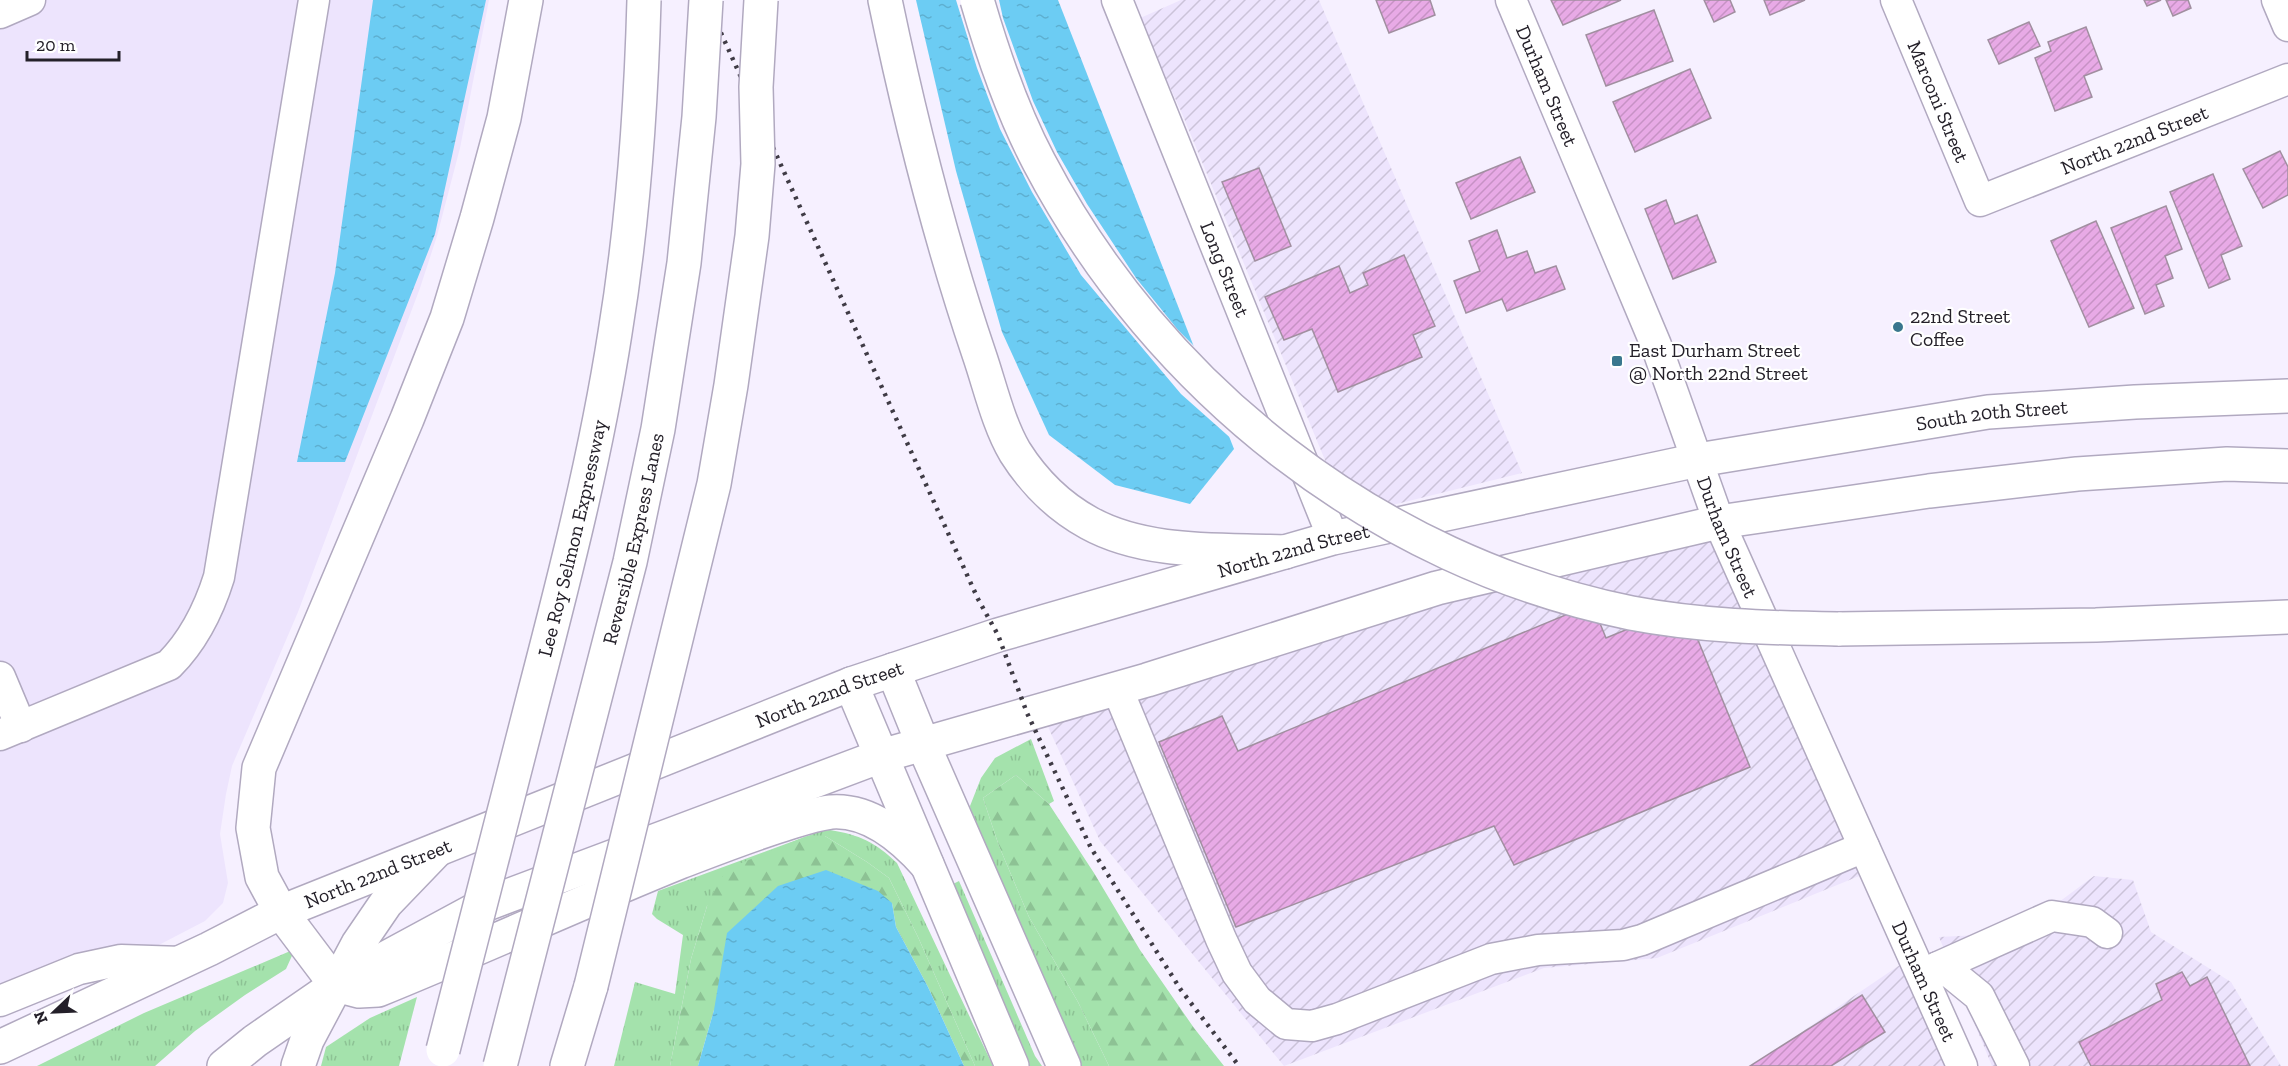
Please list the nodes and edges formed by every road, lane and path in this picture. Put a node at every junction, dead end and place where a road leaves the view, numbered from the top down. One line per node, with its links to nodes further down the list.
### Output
1 (30, 0): 13 (street)
2 (314, 0): 30 (street)
3 (526, 0): 36 (main road)
4 (644, 0): 43 (main road, Lee Roy Selmon Expressway, bridge)
5 (706, 0): 47 (main road, Reversible Express Lanes, bridge)
6 (761, 0): 44 (main road, bridge)
7 (885, 0): 24 (main road)
8 (977, 0): 25 (main road, bridge)
9 (1117, 0): 23 (street, Long Street)
10 (1511, 0): 19 (street, Durham Street)
11 (1896, 0): 16 (street, Marconi Street)
12 (2277, 0): 14 (street)
13 (0, 13)
14 (2288, 27)
15 (2288, 79): 16 (street, North 22nd Street)
16 (1980, 201)
17 (2288, 396): 19 (main road, South 20th Street)
18 (2288, 453): 20 (main road)
19 (1698, 460): 22 (street, Durham Street); 23 (main road, North 22nd Street)
20 (2256, 465): 21 (main road); 22 (main road)
21 (2288, 466)
22 (1719, 522): 29 (main road); 33 (street, Durham Street)
23 (1333, 538): 24 (main road, North 22nd Street)
24 (1285, 552): 26 (main road, North 22nd Street)
25 (2288, 617)
26 (893, 670): 28 (main road, North 22nd Street); 31 (main road)
27 (0, 677): 30 (street)
28 (851, 684): 32 (main road); 34 (main road, North 22nd Street)
29 (1117, 688): 31 (main road); 33 (street)
30 (11, 731)
31 (923, 744): 32 (main road); 49 (main road)
32 (881, 756): 35 (main road); 40 (main road)
33 (1864, 847): 39 (street, Durham Street)
34 (437, 850): 36 (main road, North 22nd Street); 40 (main road)
35 (927, 865): 40 (main road); 48 (main road)
36 (282, 912): 38 (main road, North 22nd Street); 40 (main road)
37 (2107, 933): 39 (street)
38 (182, 962): 41 (street); 42 (main road, North 22nd Street)
39 (1929, 971): 50 (street, Durham Street); 51 (street)
40 (336, 985): 45 (main road); 46 (main road)
41 (0, 1001)
42 (0, 1047)
43 (441, 1058)
44 (571, 1058)
45 (224, 1066)
46 (297, 1066)
47 (500, 1066)
48 (1012, 1066)
49 (1064, 1066)
50 (1962, 1066)
51 (2014, 1066)

